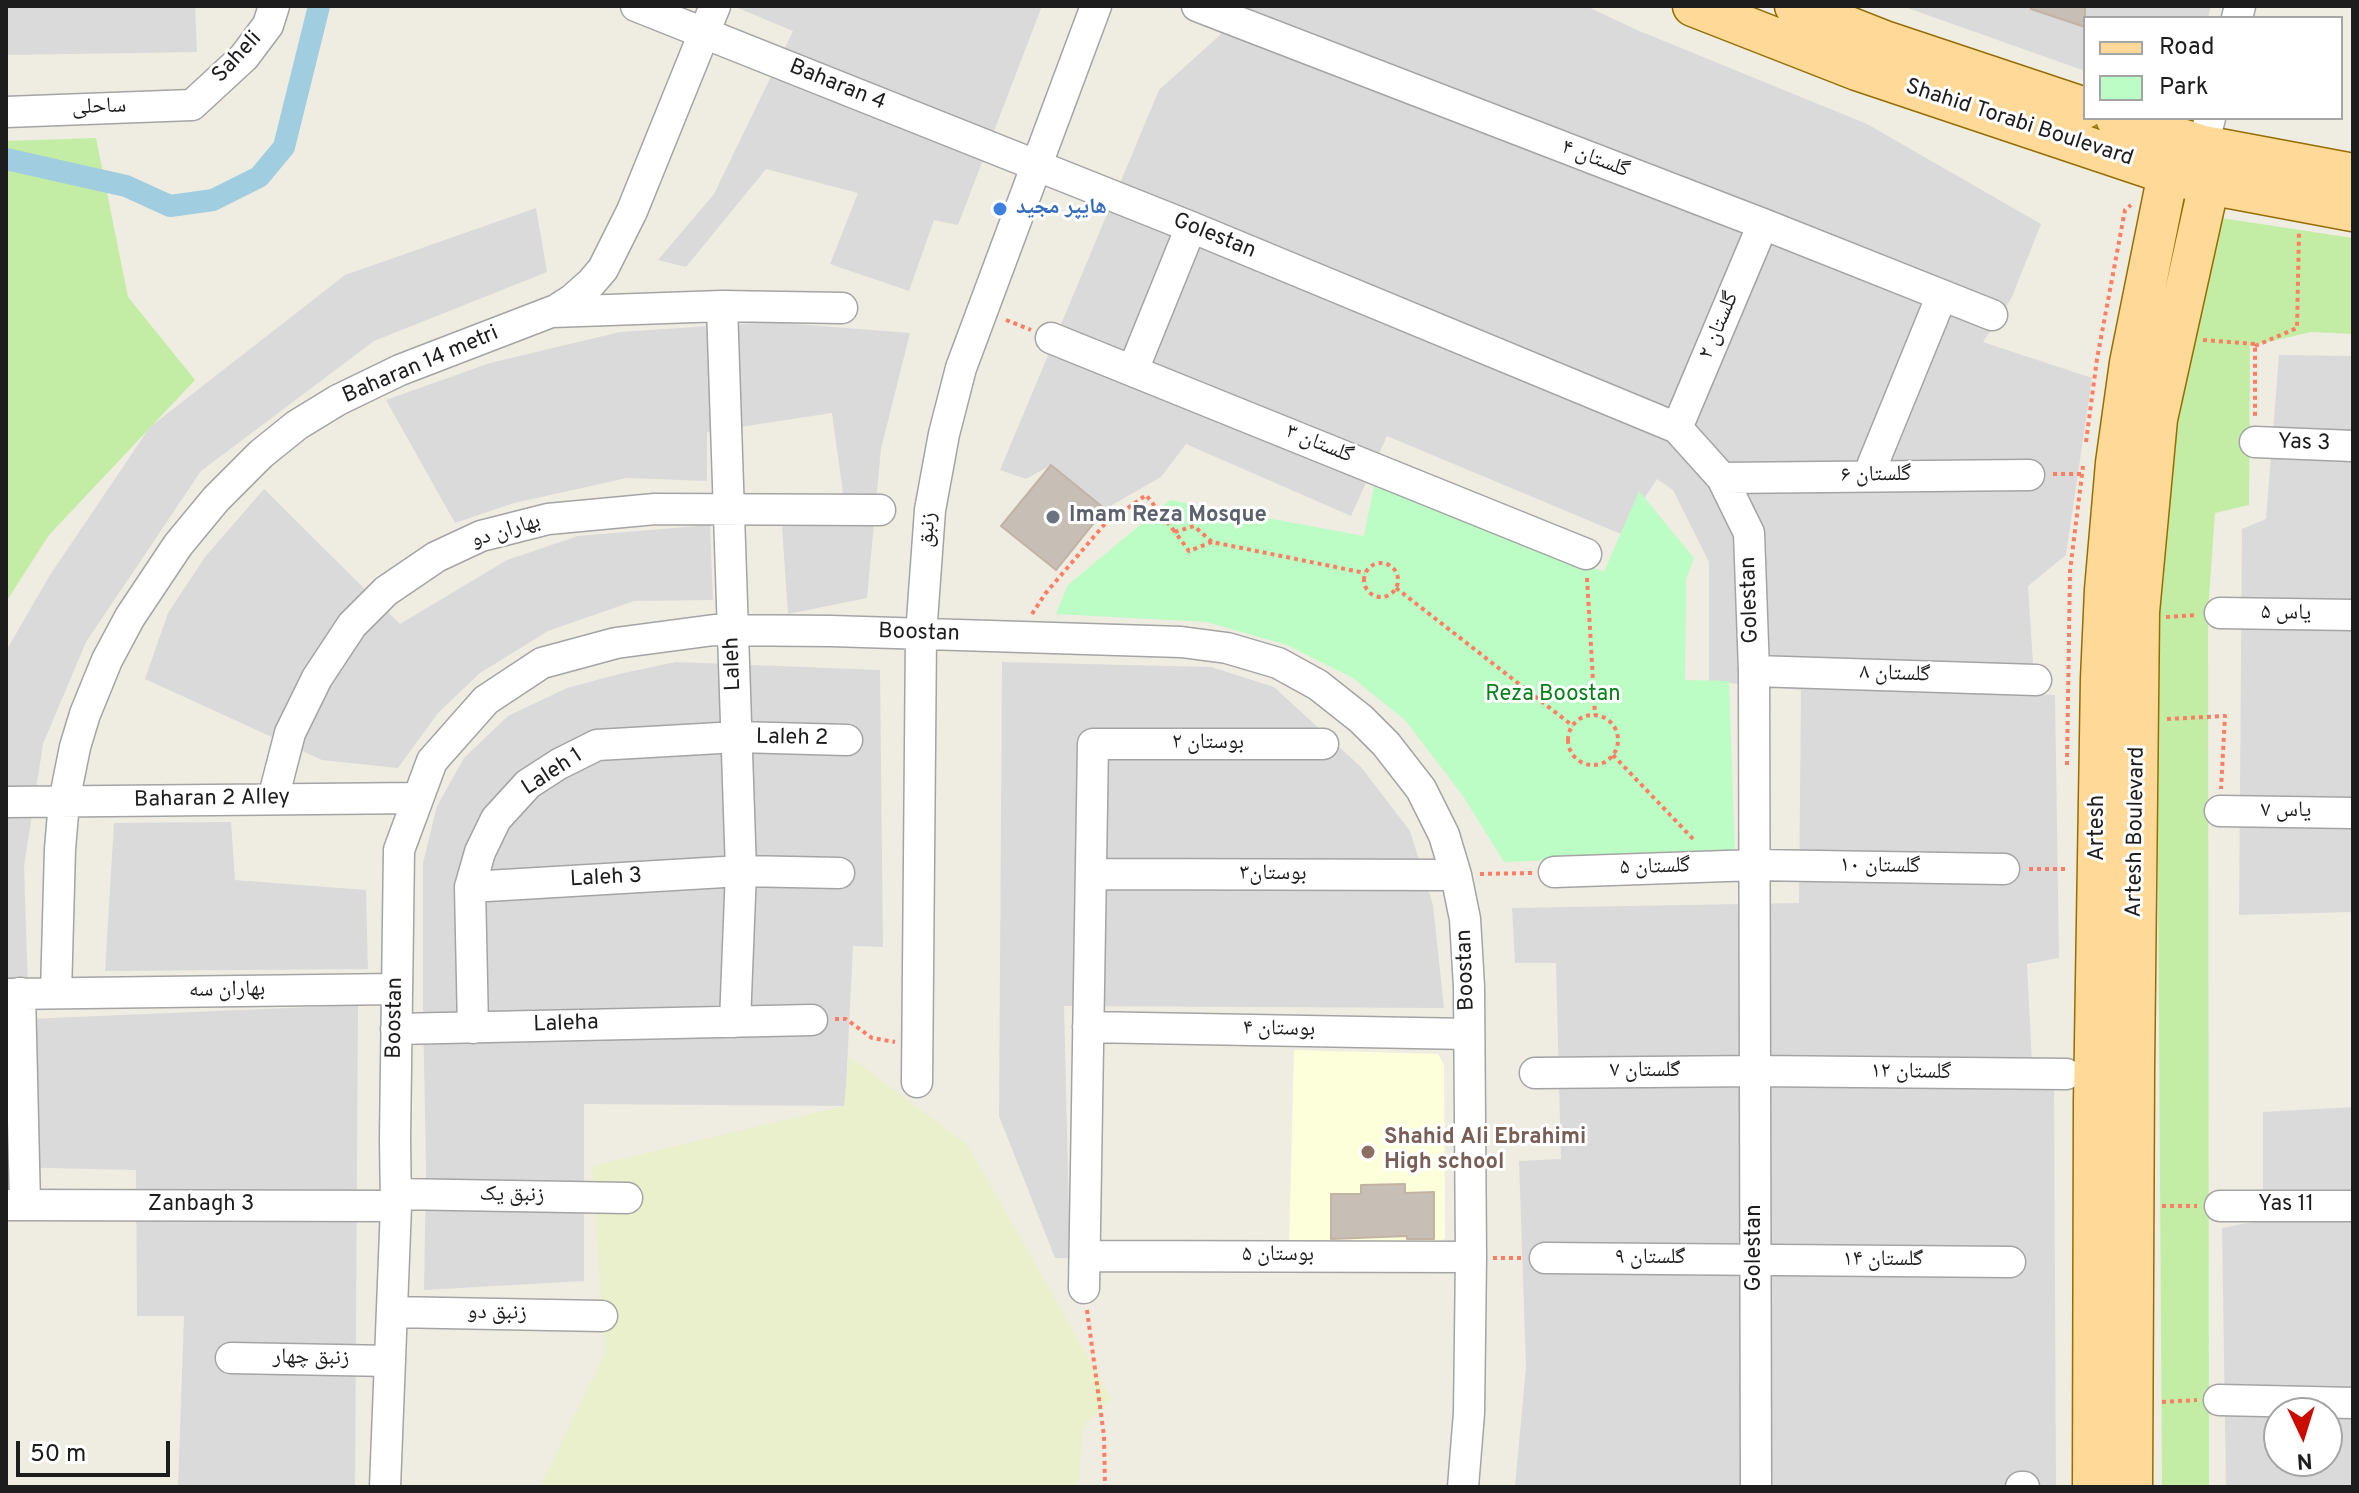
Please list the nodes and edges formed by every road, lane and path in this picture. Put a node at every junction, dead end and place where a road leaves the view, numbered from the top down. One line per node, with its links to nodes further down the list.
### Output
1 (274, 6): 9 (street, ساحلی)
2 (636, 6): 7 (street, Baharan 4)
3 (1096, 6): 12 (street, زنبق)
4 (1197, 6): 17 (street, گلستان ۴)
5 (1693, 6): 13 (main road, Shahid Torabi Boulevard)
6 (1795, 6): 8 (main road, Shahid Torabi Boulevard)
7 (709, 19): 12 (street, Baharan 4); 23 (street, Baharan 14 metri)
8 (2083, 107)
9 (6, 112)
10 (2122, 120): 11 (main road, Shahid Torabi Boulevard)
11 (2207, 149): 13 (main road, Shahid Torabi Boulevard); 14 (main road, Shahid Torabi Boulevard); 15 (main road, Shahid Torabi Boulevard); 25 (main road, Artesh Boulevard)
12 (1037, 167): 18 (street, Golestan); 22 (street, زنبق)
13 (2168, 174): 85 (main road, Artesh)
14 (2353, 174)
15 (2299, 201): 16 (main road, Shahid Torabi Boulevard); 27 (path)
16 (2353, 211)
17 (1763, 224): 19 (street, گلستان ۴); 29 (street, گلستان ۲)
18 (1191, 227): 28 (street); 29 (street, Golestan)
19 (1942, 295): 24 (street, گلستان ۴); 33 (street)
20 (722, 306): 21 (street); 23 (street); 35 (street, Laleh)
21 (842, 308)
22 (981, 310): 26 (path); 46 (street, زنبق)
23 (549, 312): 60 (street, Baharan 14 metri)
24 (1992, 315)
25 (2174, 337): 27 (path); 44 (main road, Artesh Boulevard)
26 (1051, 338): 28 (street, گلستان ۳)
27 (2255, 346): 30 (path)
28 (1133, 370): 39 (street, گلستان ۳)
29 (1677, 428): 34 (street, Golestan)
30 (2255, 442): 31 (street, Yas 3)
31 (2353, 446)
32 (2029, 475): 33 (street, گلستان ۶)
33 (1868, 476): 34 (street, گلستان ۶)
34 (1722, 478): 48 (street, Golestan)
35 (729, 509): 36 (street, بهاران دو); 45 (street, Laleh); 58 (street, بهاران دو)
36 (880, 510)
37 (1175, 532): 38 (path); 38 (path); 47 (path)
38 (1212, 542): 40 (path)
39 (1586, 554): 50 (path)
40 (1365, 573): 41 (path); 41 (path)
41 (1396, 588): 52 (path)
42 (2220, 613): 43 (street, یاس ۵); 44 (path)
43 (2353, 615)
44 (2139, 619): 51 (main road, Artesh Boulevard)
45 (733, 630): 46 (street, Boostan); 53 (street, Laleh); 57 (street, Boostan)
46 (921, 635): 47 (street, Boostan); 82 (street, زنبق)
47 (1017, 637): 71 (street, Boostan)
48 (1754, 671): 49 (street, گلستان ۸); 63 (street, Golestan)
49 (2036, 680)
50 (1595, 715): 52 (path); 56 (path)
51 (2138, 720): 61 (path); 83 (main road, Artesh Boulevard)
52 (1573, 726): 56 (path)
53 (737, 737): 54 (street, Laleh 2); 67 (street, Laleh); 72 (street, Laleh 1)
54 (847, 740)
55 (1323, 744): 70 (street, بوستان ۲)
56 (1613, 755): 64 (path)
57 (418, 798): 58 (street, Baharan 2 Alley); 73 (street, Boostan)
58 (273, 799): 60 (street, Baharan 2 Alley)
59 (6, 802): 60 (street, Baharan 2 Alley)
60 (64, 802): 74 (street, Baharan 14 metri)
61 (2220, 811): 62 (street, یاس ۷)
62 (2353, 813)
63 (1755, 865): 64 (street, گلستان ۵); 65 (street, گلستان ۱۰); 84 (street, Golestan)
64 (1718, 866): 68 (street, گلستان ۵)
65 (2004, 869): 66 (path)
66 (2066, 869)
67 (741, 871): 69 (street); 72 (street, Laleh 3); 77 (street, Laleh)
68 (1554, 872): 71 (path)
69 (839, 873)
70 (1091, 874): 71 (street, بوستان۳); 78 (street)
71 (1456, 875): 81 (street, Boostan)
72 (470, 887): 79 (street, Laleh 1)
73 (397, 989): 74 (street, بهاران سه); 80 (street, Boostan)
74 (56, 993): 75 (street, بهاران سه)
75 (13, 994): 90 (street)
76 (812, 1020): 77 (street, Laleha); 82 (path)
77 (735, 1022): 79 (street, Laleha)
78 (1088, 1027): 81 (street, بوستان ۴); 94 (street)
79 (473, 1028): 80 (street, Laleha)
80 (396, 1029): 89 (street, Boostan)
81 (1469, 1034): 95 (street, Boostan)
82 (917, 1045): 87 (street, زنبق)
83 (2134, 1070): 85 (main road); 91 (main road, Artesh Boulevard)
84 (1756, 1071): 85 (street, گلستان ۱۲); 86 (street, گلستان ۷); 97 (street, Golestan)
85 (2080, 1072): 111 (main road, Artesh)
86 (1535, 1073)
87 (917, 1082)
88 (627, 1198): 89 (street, زنبق یک)
89 (396, 1200): 90 (street, Zanbagh 3); 100 (street, Boostan)
90 (16, 1205)
91 (2133, 1206): 92 (path); 105 (main road, Artesh Boulevard)
92 (2220, 1206): 93 (street, Yas 11)
93 (2353, 1206)
94 (1085, 1256): 95 (street, بوستان ۵); 99 (street)
95 (1471, 1257): 96 (path); 109 (street, Boostan)
96 (1545, 1258): 97 (street, گلستان ۹)
97 (1756, 1260): 98 (street, گلستان ۱۴); 110 (street, Golestan)
98 (2010, 1262)
99 (1084, 1288): 108 (path)
100 (392, 1312): 101 (street, زنبق دو); 103 (street, Boostan)
101 (602, 1316)
102 (231, 1358): 103 (street, زنبق چهار)
103 (390, 1361): 107 (street, Boostan)
104 (2219, 1400): 105 (path); 106 (street)
105 (2133, 1403): 112 (main road, Artesh Boulevard)
106 (2353, 1403)
107 (385, 1487)
108 (1105, 1487)
109 (1463, 1487)
110 (1756, 1487)
111 (2093, 1487)
112 (2132, 1487)

